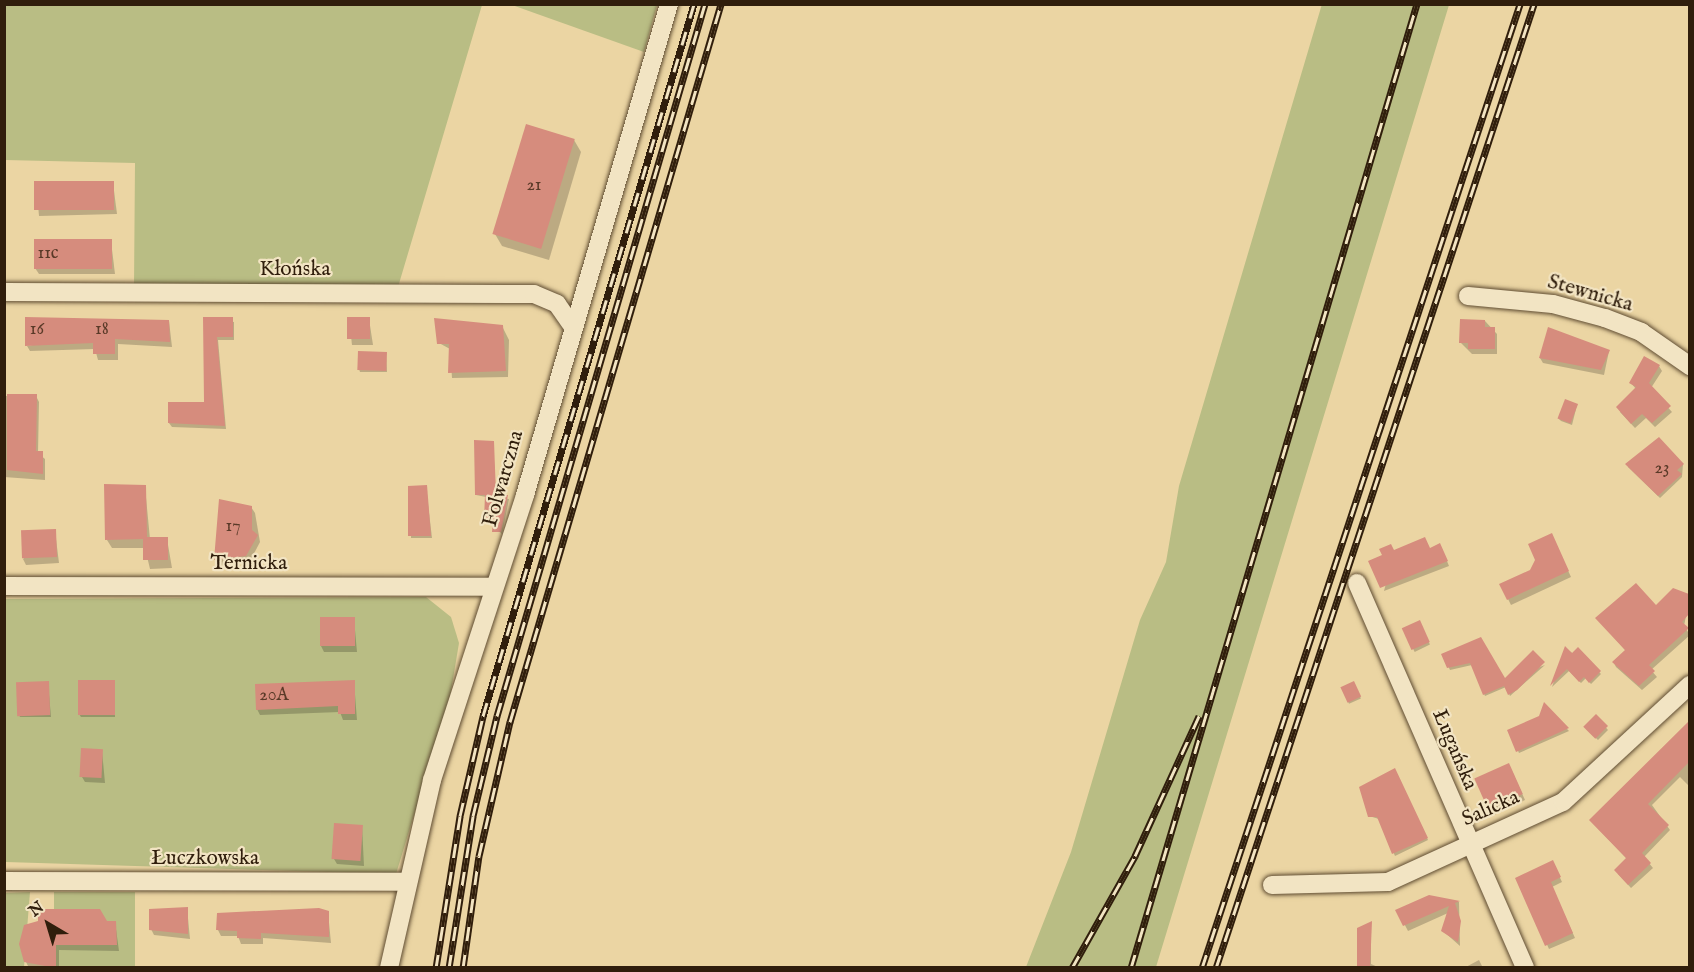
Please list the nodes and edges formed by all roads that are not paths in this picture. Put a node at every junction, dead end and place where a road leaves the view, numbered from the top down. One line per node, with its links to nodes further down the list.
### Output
1 (669, 4): 4 (street, Folwarczna)
2 (4, 292): 4 (street, Kłońska)
3 (1468, 296): 5 (street, Stewnicka)
4 (571, 324): 8 (street, Folwarczna)
5 (1689, 366)
6 (1357, 583): 10 (street, Ługańska)
7 (4, 586): 8 (street, Ternicka)
8 (494, 587): 12 (street, Folwarczna)
9 (1689, 685): 10 (street, Salicka)
10 (1470, 844): 13 (street, Salicka); 15 (street, Ługańska)
11 (4, 881): 12 (street, Łuczkowska)
12 (406, 882): 14 (street, Folwarczna)
13 (1272, 885)
14 (389, 968)
15 (1525, 968)

